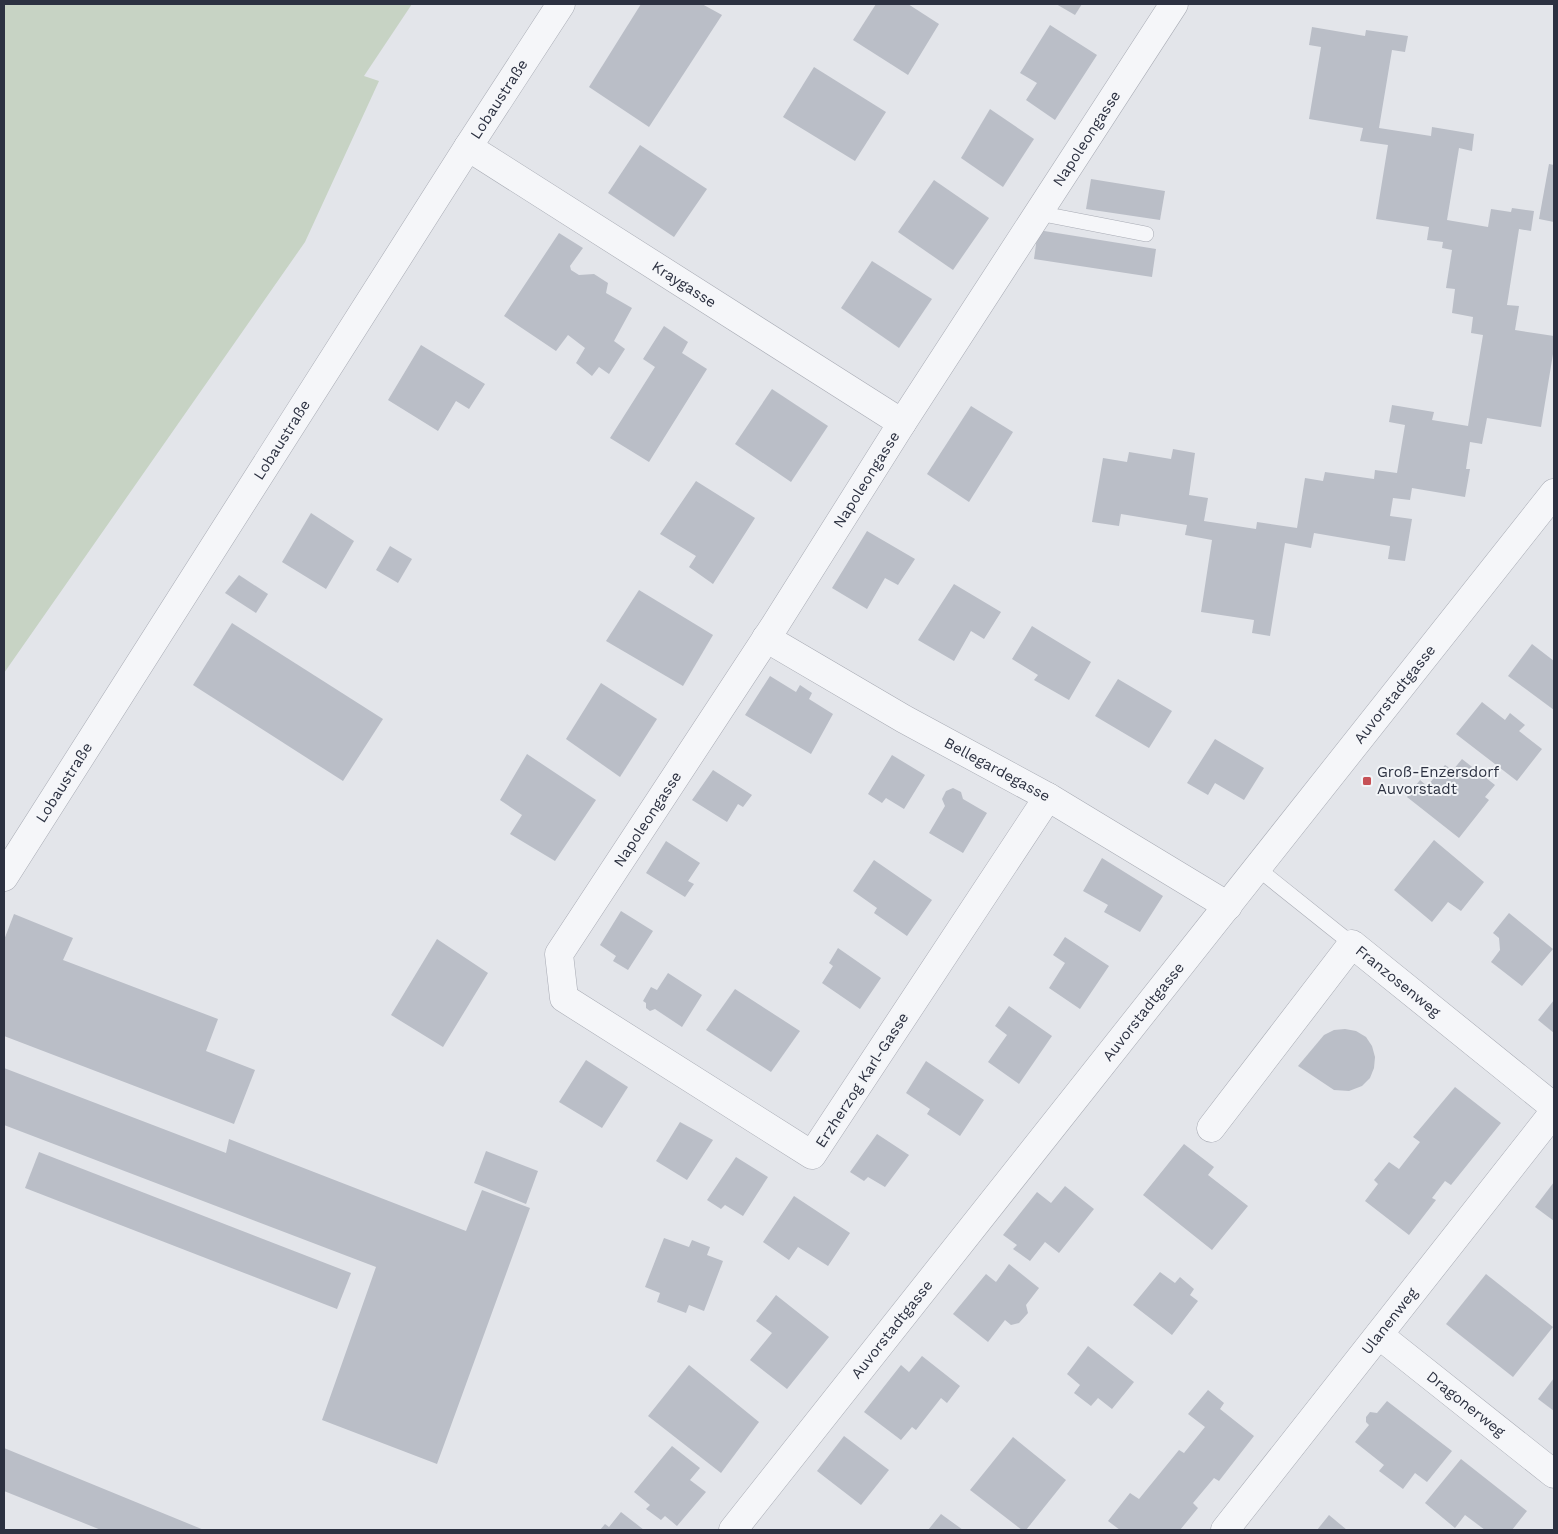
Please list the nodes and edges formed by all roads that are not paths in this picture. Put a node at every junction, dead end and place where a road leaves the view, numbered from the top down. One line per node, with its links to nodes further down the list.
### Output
1 (561, 4): 3 (street, Lobaustraße)
2 (1174, 4): 4 (street, Napoleongasse)
3 (468, 147): 6 (street, Kraygasse); 11 (street, Lobaustraße)
4 (1038, 213): 5 (lane); 6 (street, Napoleongasse)
5 (1146, 234)
6 (902, 423): 8 (street, Napoleongasse)
7 (1554, 493): 10 (street, Auvorstadtgasse)
8 (766, 638): 9 (street, Bellegardegasse); 14 (street, Napoleongasse)
9 (1048, 797): 12 (street, Bellegardegasse); 14 (street, Erzherzog Karl-Gasse)
10 (1257, 868): 12 (street, Auvorstadtgasse); 13 (lane)
11 (4, 877)
12 (1228, 906): 20 (street, Auvorstadtgasse)
13 (1352, 944): 15 (street, Franzosenweg); 17 (street, Franzosenweg)
14 (559, 954)
15 (1554, 1107)
16 (1554, 1112): 18 (street, Ulanenweg)
17 (1211, 1128)
18 (1379, 1335): 19 (street, Dragonerweg); 21 (street, Ulanenweg)
19 (1554, 1474)
20 (733, 1530)
21 (1225, 1530)

